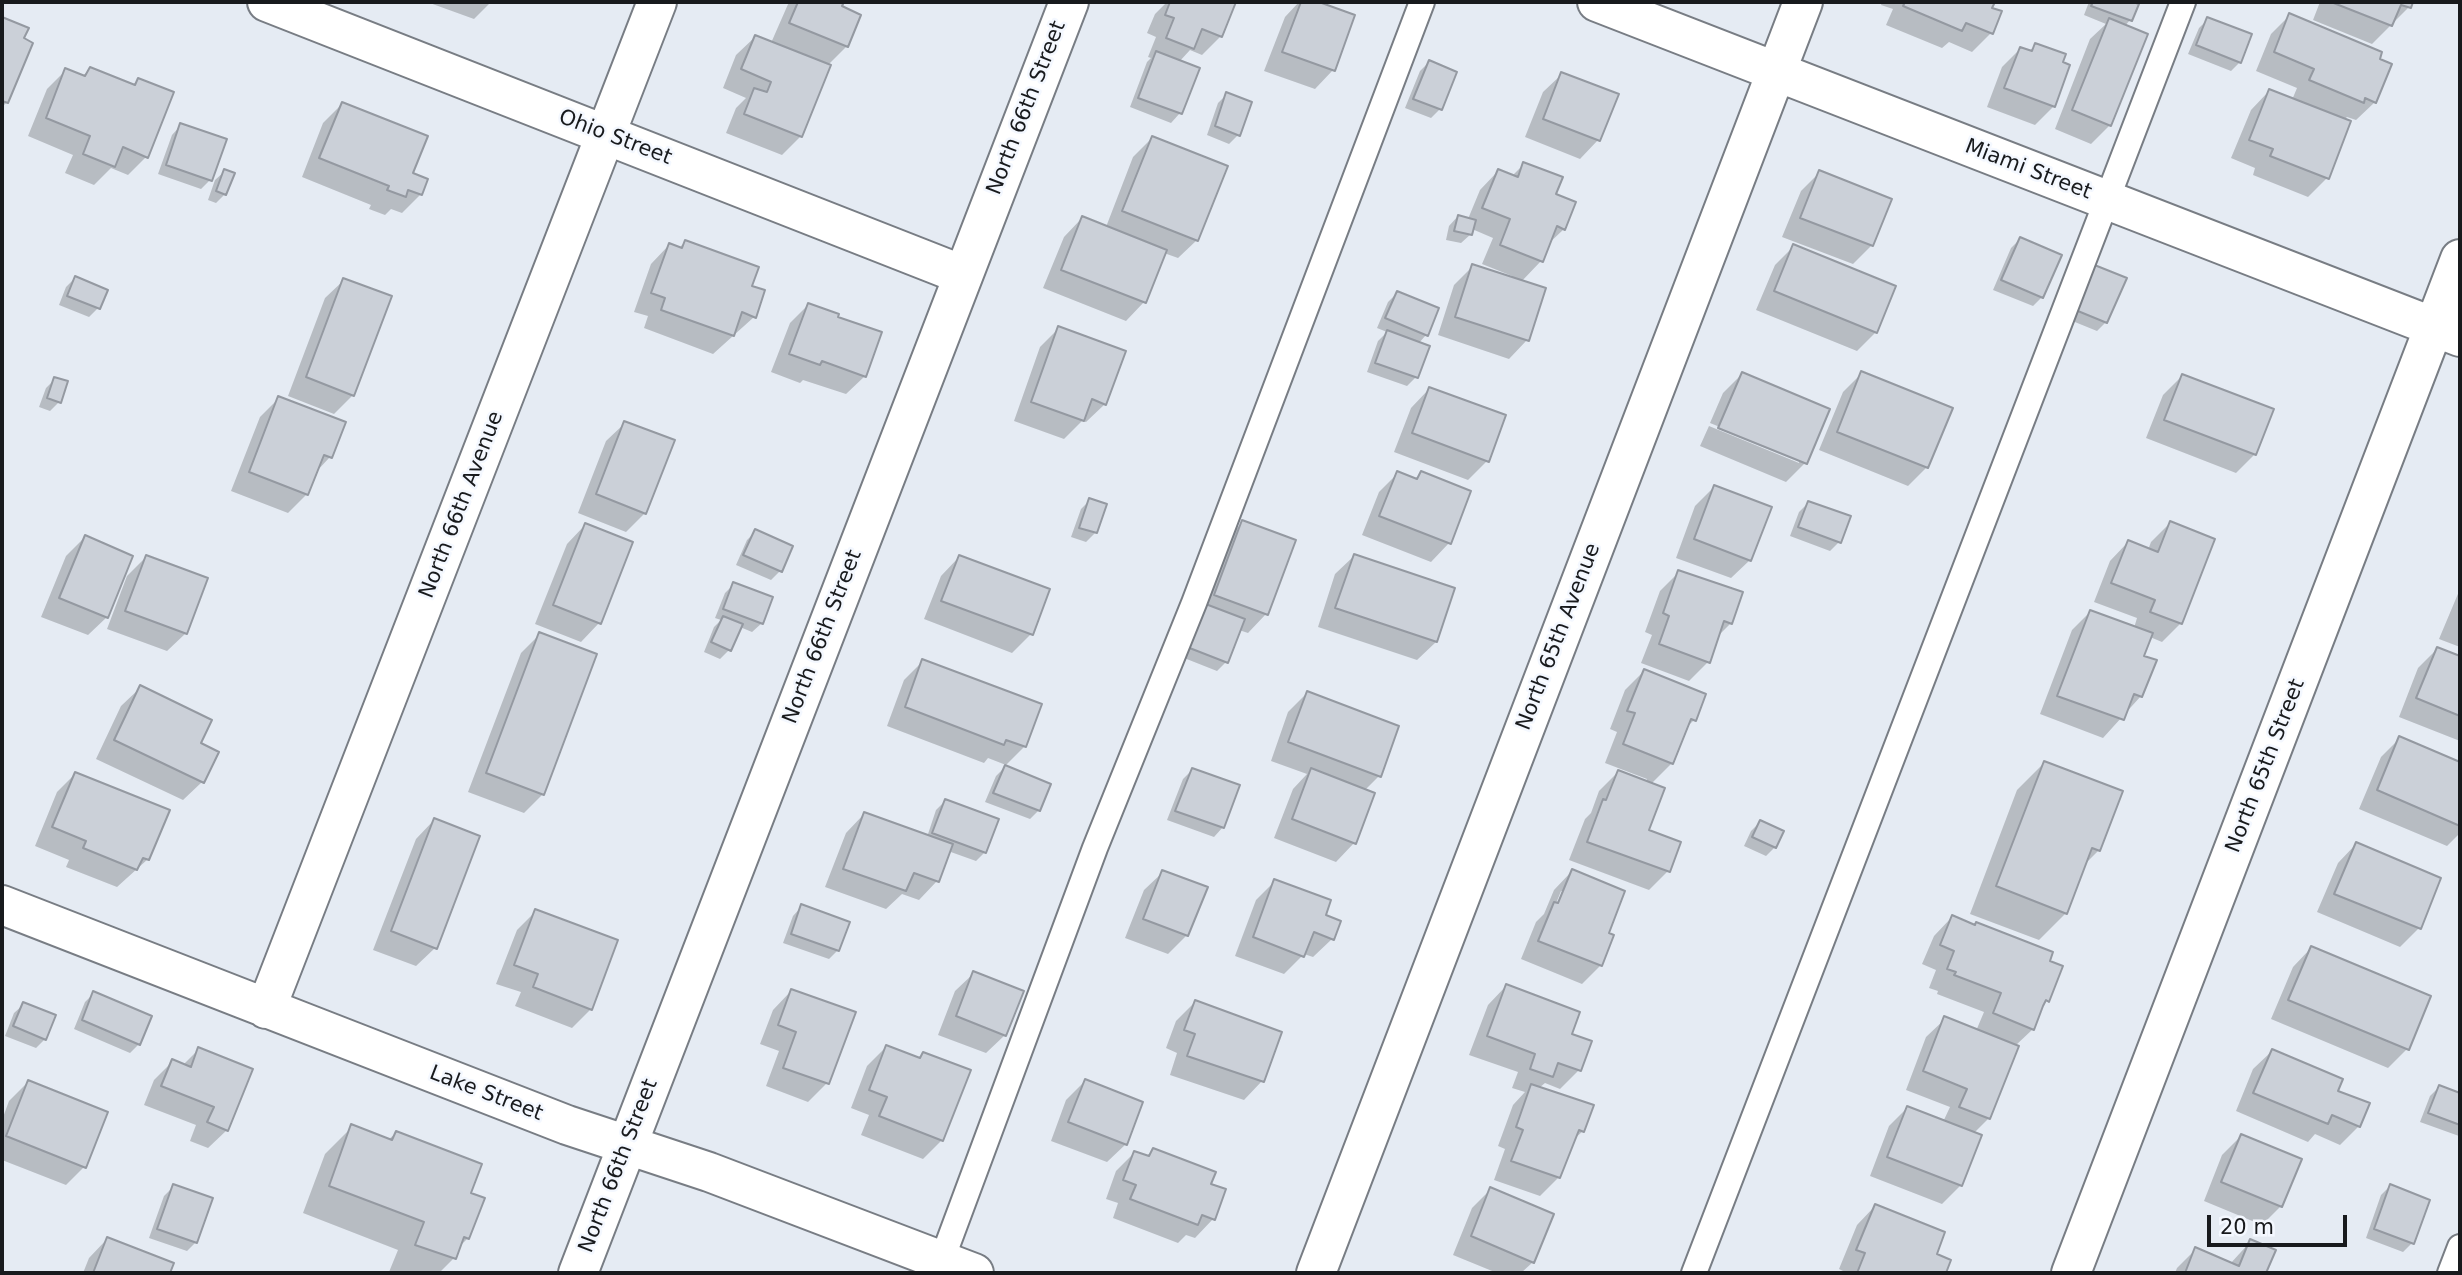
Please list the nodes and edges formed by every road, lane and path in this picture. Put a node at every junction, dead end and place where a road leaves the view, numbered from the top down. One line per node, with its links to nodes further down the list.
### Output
1 (267, 2): 9 (street, Ohio Street)
2 (657, 2): 9 (street, North 66th Avenue)
3 (1069, 2): 12 (street, North 66th Street)
4 (1422, 2): 18 (lane)
5 (1597, 2): 8 (street, Miami Street)
6 (1803, 2): 8 (street, North 65th Avenue)
7 (2183, 2): 10 (lane)
8 (1776, 72): 10 (street, Miami Street); 20 (street, North 65th Avenue)
9 (606, 134): 12 (street, Ohio Street); 15 (street, North 66th Avenue)
10 (2108, 201): 13 (street, Miami Street); 21 (lane)
11 (2460, 259): 13 (street, North 65th Street)
12 (963, 275): 16 (street, North 66th Street)
13 (2447, 332): 22 (street, North 65th Street)
14 (2, 905): 15 (street, Lake Street)
15 (266, 1009): 16 (street, Lake Street)
16 (627, 1145): 18 (street, Lake Street); 19 (street, North 66th Street)
17 (2460, 1247): 23 (lane)
18 (951, 1269)
19 (578, 1273)
20 (1316, 1273)
21 (1693, 1273)
22 (2071, 1273)
23 (2450, 1273)

